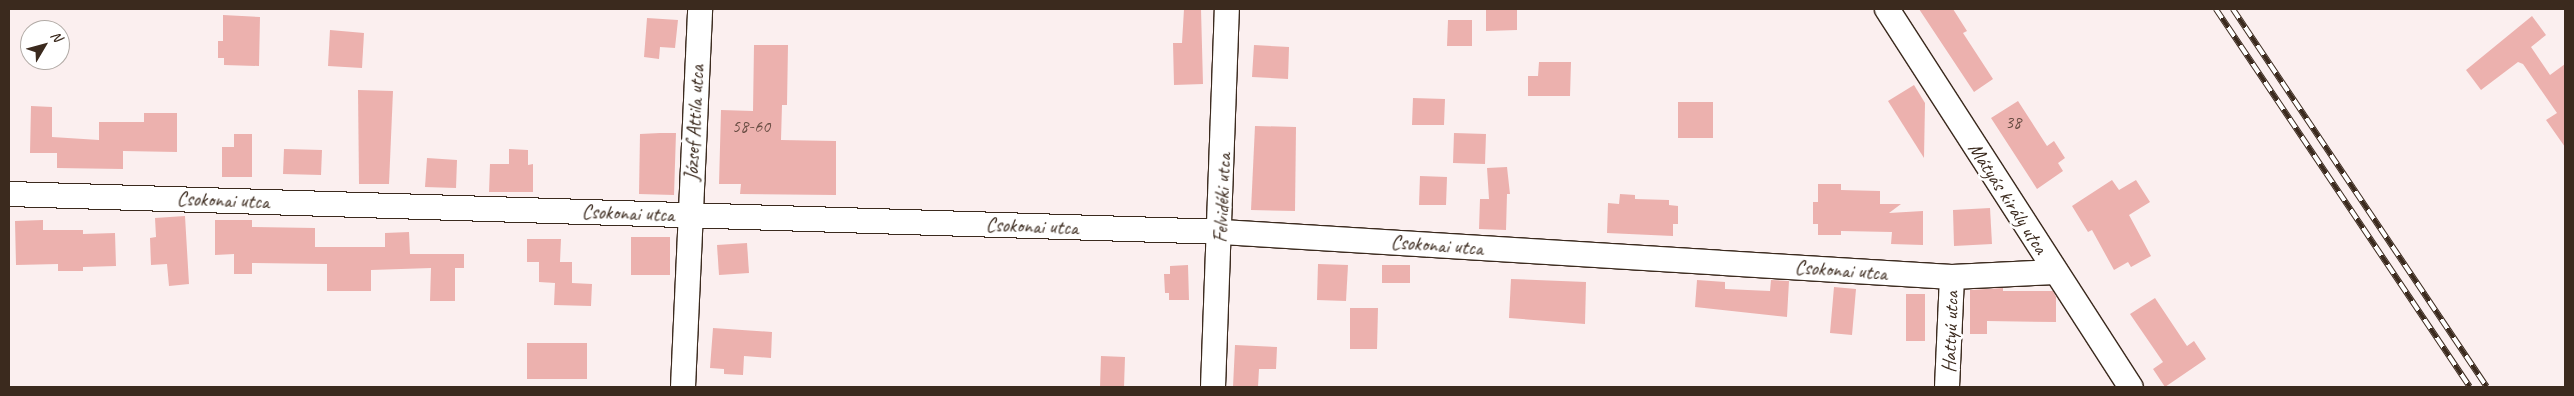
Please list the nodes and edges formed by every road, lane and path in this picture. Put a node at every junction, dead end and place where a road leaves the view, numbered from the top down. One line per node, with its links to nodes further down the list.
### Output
1 (700, 9): 5 (street, József Attila utca)
2 (1227, 9): 6 (street, Felvidéki utca)
3 (1887, 9): 7 (street, Mátyás király utca)
4 (9, 194): 5 (street, Csokonai utca)
5 (690, 215): 6 (street, Csokonai utca); 9 (street, József Attila utca)
6 (1222, 232): 8 (street, Csokonai utca); 10 (street, Felvidéki utca)
7 (2055, 272): 8 (street, Csokonai utca); 12 (street, Mátyás király utca)
8 (1952, 277): 11 (street, Hattyú utca)
9 (683, 387)
10 (1213, 387)
11 (1947, 387)
12 (2131, 387)

